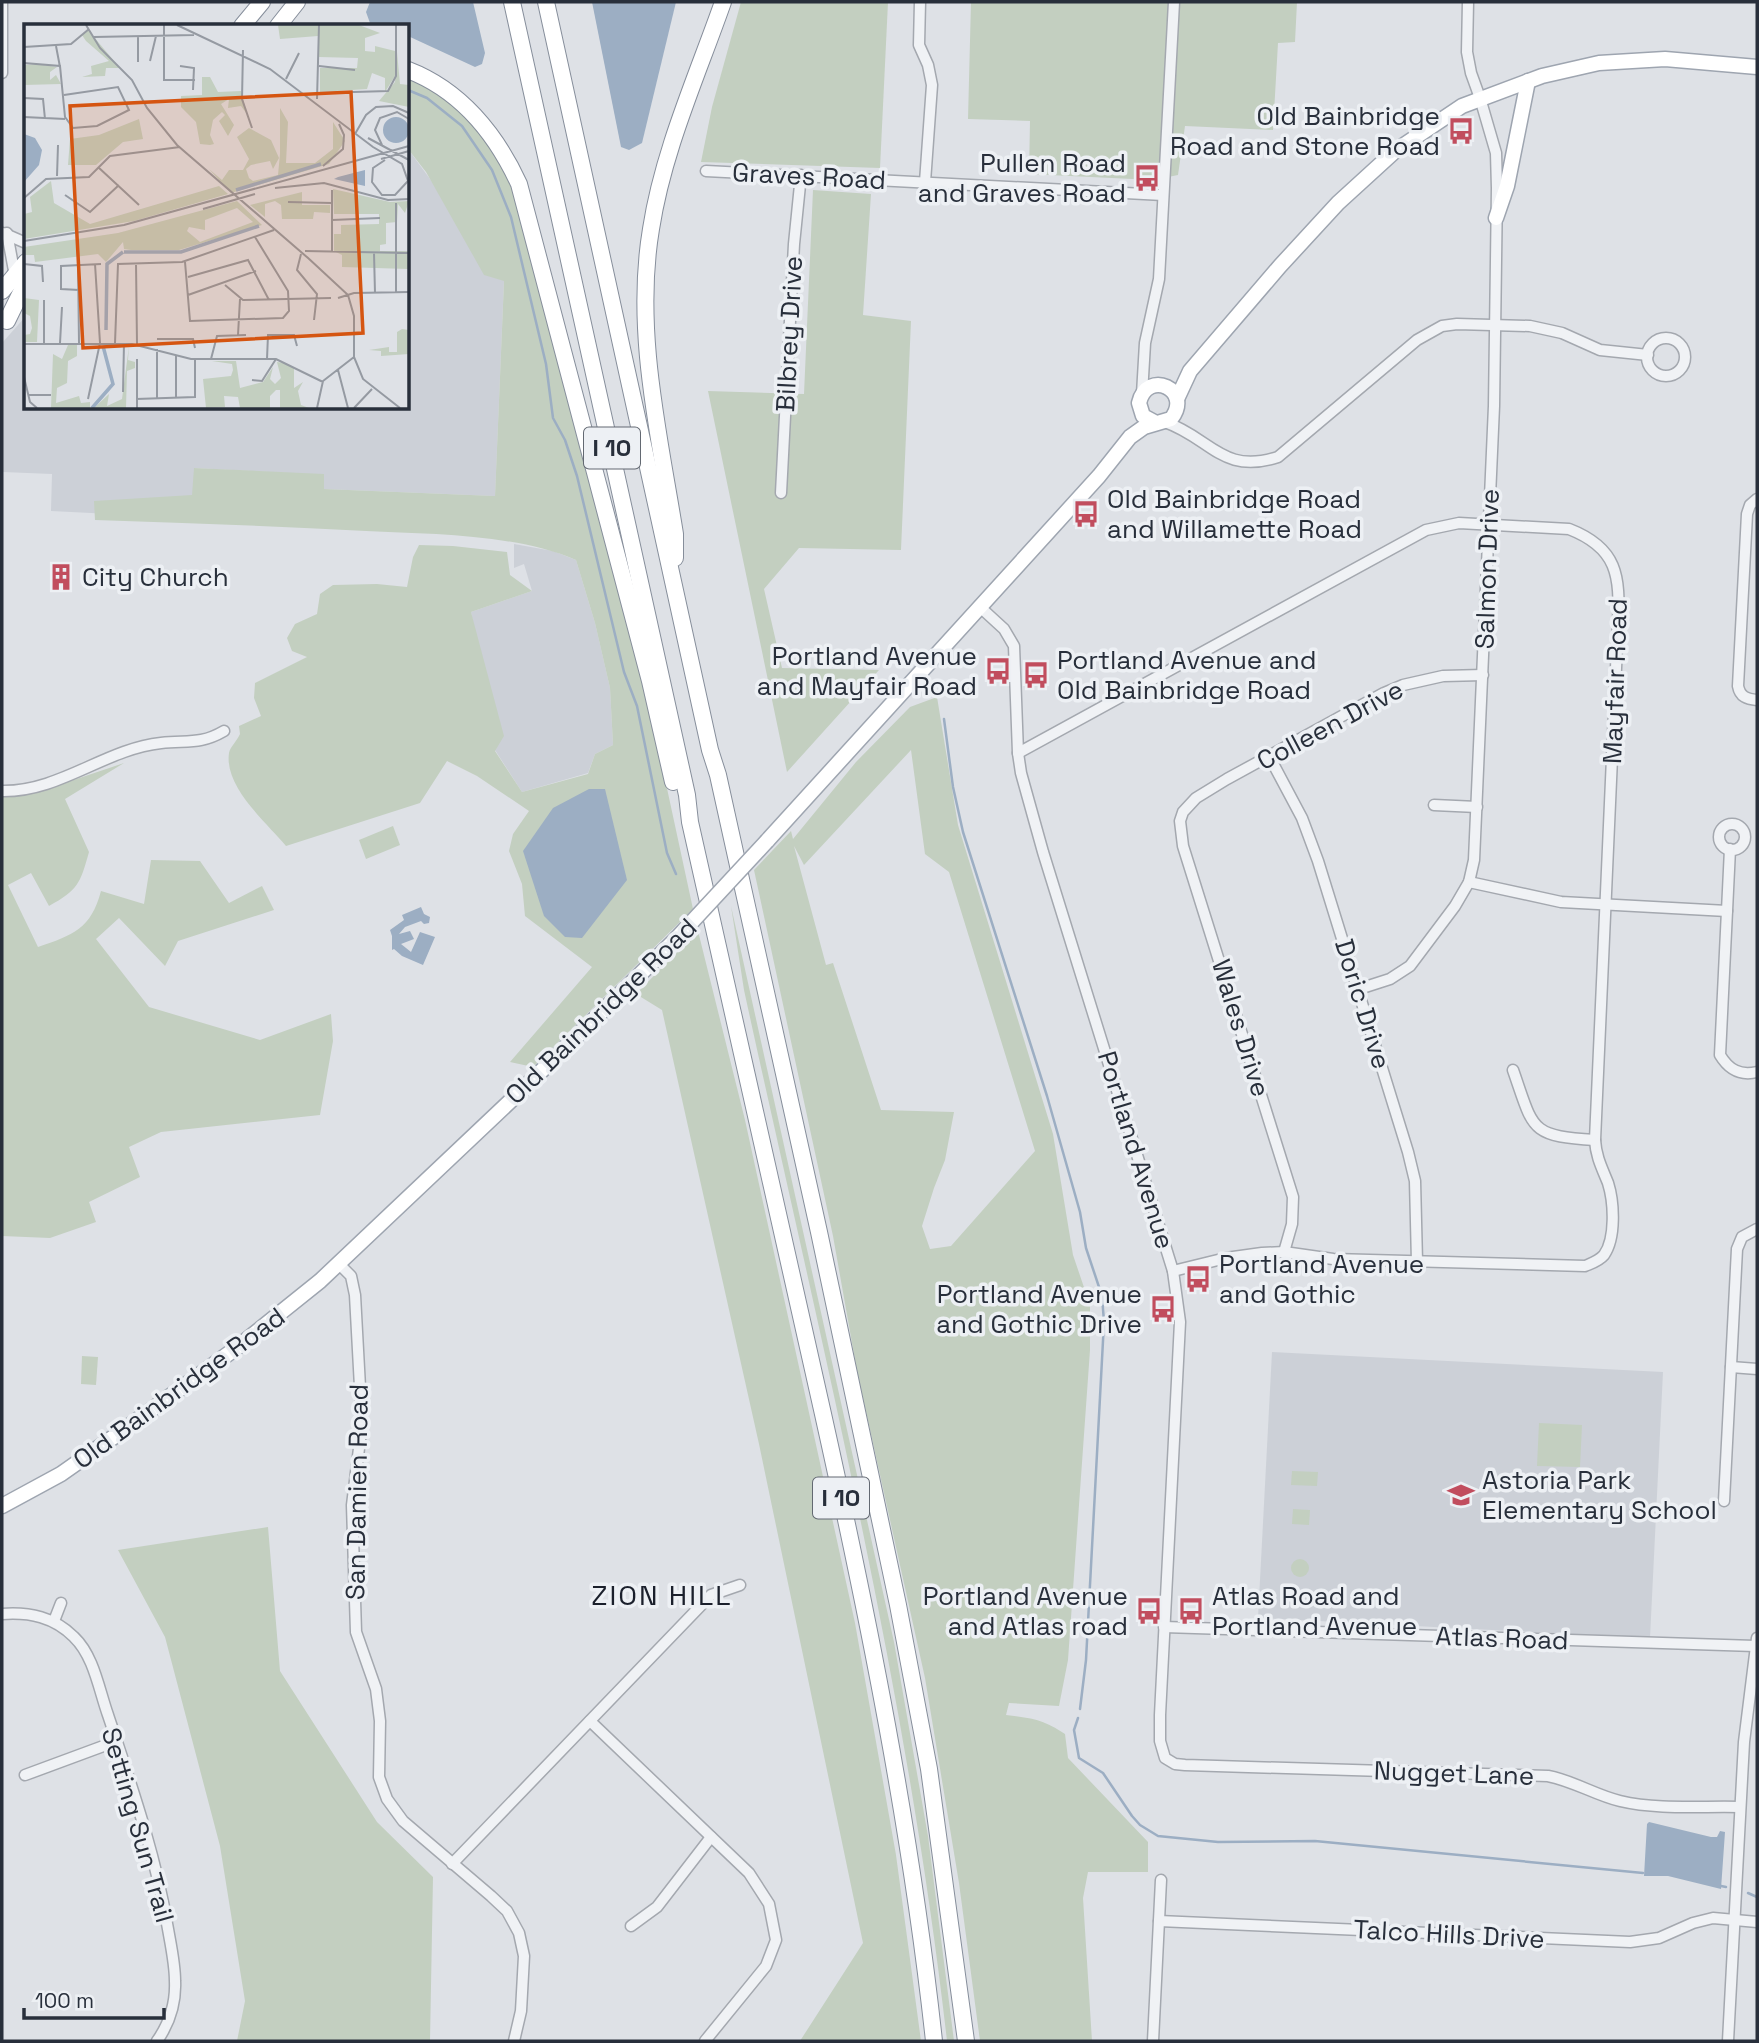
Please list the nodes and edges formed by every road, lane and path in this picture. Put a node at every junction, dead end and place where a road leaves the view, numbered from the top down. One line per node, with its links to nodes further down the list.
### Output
1 (2, 2): 14 (street)
2 (262, 2): 10 (highway)
3 (297, 2): 11 (highway)
4 (512, 2): 53 (highway, I 10)
5 (546, 2): 42 (highway, I 10)
6 (723, 2): 42 (highway)
7 (920, 2): 19 (street)
8 (1174, 2): 20 (street)
9 (1468, 2): 16 (street, Salmon Drive)
10 (244, 24)
11 (280, 24)
12 (1757, 67): 15 (main road)
13 (410, 71): 53 (highway)
14 (2, 73)
15 (1528, 81): 16 (main road); 21 (main road)
16 (1480, 98): 21 (street, Salmon Drive); 31 (main road)
17 (706, 171): 18 (street, Graves Road)
18 (801, 175): 19 (street, Graves Road); 39 (street, Bilbrey Drive)
19 (925, 182): 20 (street, Graves Road)
20 (1163, 195): 30 (street)
21 (1496, 218): 28 (street, Salmon Drive)
22 (4, 233): 23 (street); 24 (street)
23 (24, 242)
24 (21, 279): 25 (highway); 27 (highway)
25 (2, 291)
26 (24, 305): 27 (highway)
27 (4, 324)
28 (1495, 325): 29 (street); 37 (street); 41 (street, Salmon Drive)
29 (1648, 355)
30 (1143, 358): 32 (street); 33 (street)
31 (1190, 371): 32 (main road); 34 (main road)
32 (1161, 385): 33 (main road); 34 (main road)
33 (1142, 394): 35 (main road)
34 (1177, 403): 36 (main road); 37 (street)
35 (1141, 412): 36 (main road); 38 (main road, Old Bainbridge Road)
36 (1160, 423): 37 (street); 38 (main road, Old Bainbridge Road)
37 (1190, 432)
38 (1130, 437): 43 (main road, Old Bainbridge Road)
39 (781, 493)
40 (1757, 499): 45 (street)
41 (1489, 525): 44 (street, Salmon Drive); 47 (street, Mayfair Road); 56 (street, Mayfair Road)
42 (675, 588): 95 (highway, I 10)
43 (980, 607): 47 (street, Portland Avenue); 65 (main road, Old Bainbridge Road, bridge)
44 (1483, 675): 48 (street, Colleen Drive); 52 (street, Salmon Drive)
45 (1757, 700)
46 (224, 731): 49 (street)
47 (1018, 753): 66 (street, Portland Avenue)
48 (1269, 756): 51 (street, Colleen Drive); 58 (street, Doric Drive)
49 (2, 791)
50 (1434, 805): 52 (street)
51 (1187, 806): 63 (street, Wales Drive)
52 (1477, 807): 55 (street, Salmon Drive)
53 (690, 822): 94 (highway, I 10)
54 (1730, 849): 57 (street)
55 (1469, 882): 56 (street); 58 (street, Salmon Drive)
56 (1606, 905): 57 (street); 61 (street, Mayfair Road)
57 (1727, 911): 60 (street)
58 (1359, 989): 64 (street, Doric Drive)
59 (1513, 1070): 61 (street)
60 (1757, 1072)
61 (1595, 1140): 64 (street, Mayfair Road)
62 (1757, 1228): 67 (street)
63 (1284, 1252): 64 (street); 66 (street)
64 (1417, 1262)
65 (339, 1264): 70 (main road, Old Bainbridge Road); 85 (street, San Damien Road)
66 (1173, 1271): 75 (street, Portland Avenue)
67 (1731, 1367): 68 (street); 69 (street)
68 (1757, 1369)
69 (1724, 1501)
70 (2, 1506)
71 (740, 1585): 77 (street)
72 (61, 1603): 74 (street)
73 (2, 1614): 74 (street)
74 (54, 1621): 78 (street, Setting Sun Trail)
75 (1164, 1627): 76 (street, Atlas Road); 81 (street, Portland Avenue)
76 (1756, 1642): 79 (street)
77 (590, 1721): 84 (street); 85 (street)
78 (117, 1741): 82 (street); 91 (street, Setting Sun Trail)
79 (1744, 1742): 80 (street); 83 (street)
80 (1757, 1743)
81 (1164, 1758): 83 (street, Nugget Lane)
82 (25, 1776)
83 (1740, 1807): 87 (street)
84 (711, 1837): 90 (street); 93 (street)
85 (452, 1864): 92 (street, San Damien Road)
86 (1161, 1880): 88 (street)
87 (1734, 1919): 88 (street, Talco Hills Drive); 89 (street, Talco Hills Drive); 97 (street)
88 (1159, 1922): 96 (street)
89 (1757, 1922)
90 (631, 1926)
91 (157, 2041)
92 (514, 2041)
93 (705, 2041)
94 (934, 2041)
95 (966, 2041)
96 (1153, 2041)
97 (1728, 2041)

